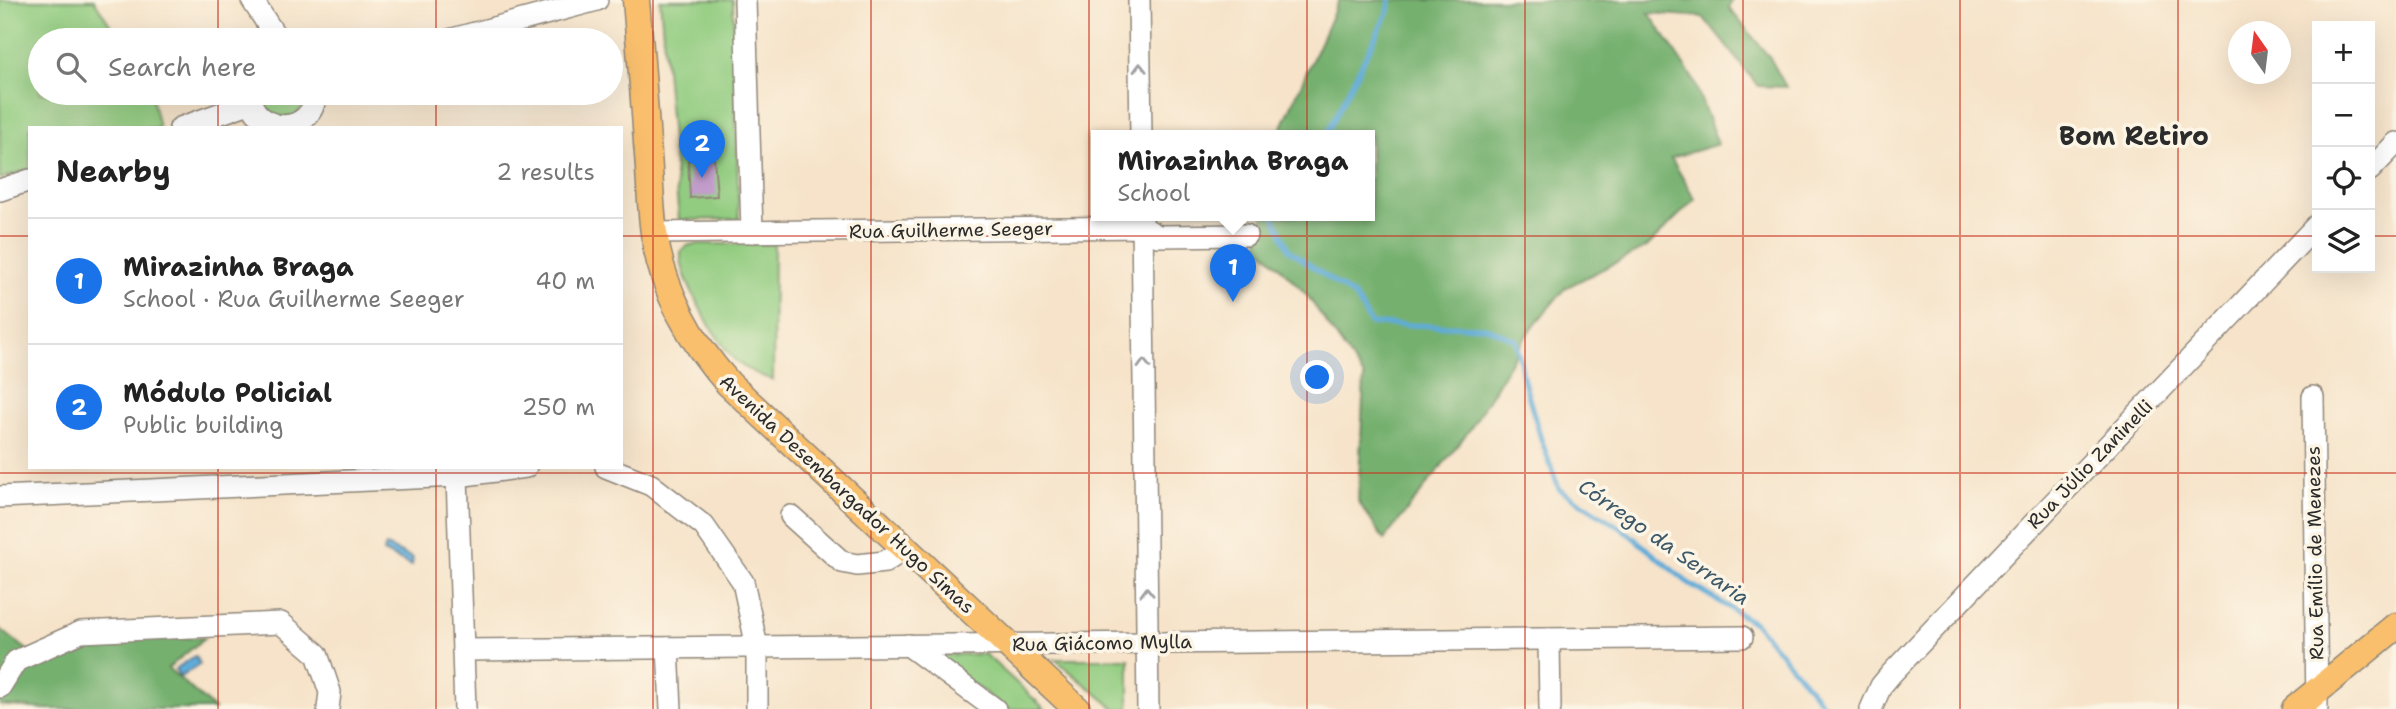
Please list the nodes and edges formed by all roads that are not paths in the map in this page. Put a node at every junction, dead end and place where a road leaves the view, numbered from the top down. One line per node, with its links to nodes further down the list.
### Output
1 (252, 0): 6 (street)
2 (597, 0): 7 (street)
3 (636, 0): 22 (main road, Avenida Desembargador Hugo Simas)
4 (745, 0): 21 (street)
5 (1139, 0): 14 (street, one-way to 5)
6 (270, 28)
7 (493, 28)
8 (232, 105): 12 (street)
9 (251, 105): 13 (street)
10 (313, 105): 11 (street)
11 (296, 125)
12 (185, 126)
13 (285, 126)
14 (1141, 130)
15 (2396, 143): 16 (street)
16 (2375, 165)
17 (28, 181): 18 (street)
18 (0, 190)
19 (1142, 222): 21 (street, Rua Guilherme Seeger); 23 (street, Rua Guilherme Seeger); 34 (street, one-way to 19)
20 (2312, 230): 50 (street, Rua Júlio Zaninelli)
21 (752, 232): 22 (street, Rua Guilherme Seeger)
22 (654, 233): 30 (main road, Avenida Desembargador Hugo Simas)
23 (1246, 235)
24 (2313, 397): 41 (street, Rua Emílio de Menezes)
25 (498, 469): 27 (street)
26 (611, 469): 37 (street)
27 (456, 472): 28 (street); 39 (street)
28 (0, 497)
29 (791, 516): 30 (street)
30 (904, 549): 35 (main road, Avenida Desembargador Hugo Simas)
31 (2396, 626): 41 (main road)
32 (1742, 637): 33 (street, Rua Giácomo Mylla)
33 (1549, 639): 34 (street, Rua Giácomo Mylla); 49 (street)
34 (1147, 643): 35 (street, Rua Giácomo Mylla); 48 (street)
35 (1006, 644): 36 (street, Rua Giácomo Mylla); 47 (main road, Avenida Desembargador Hugo Simas)
36 (908, 645): 37 (street, Rua Giácomo Mylla); 46 (street)
37 (757, 647): 38 (street, Rua Giácomo Mylla); 45 (street)
38 (668, 648): 39 (street, Rua Giácomo Mylla); 44 (street)
39 (463, 650): 43 (street)
40 (0, 687): 42 (street)
41 (2317, 700): 51 (main road)
42 (328, 709)
43 (465, 709)
44 (671, 709)
45 (757, 709)
46 (995, 709)
47 (1076, 709)
48 (1148, 709)
49 (1550, 709)
50 (1871, 709)
51 (2295, 709)

